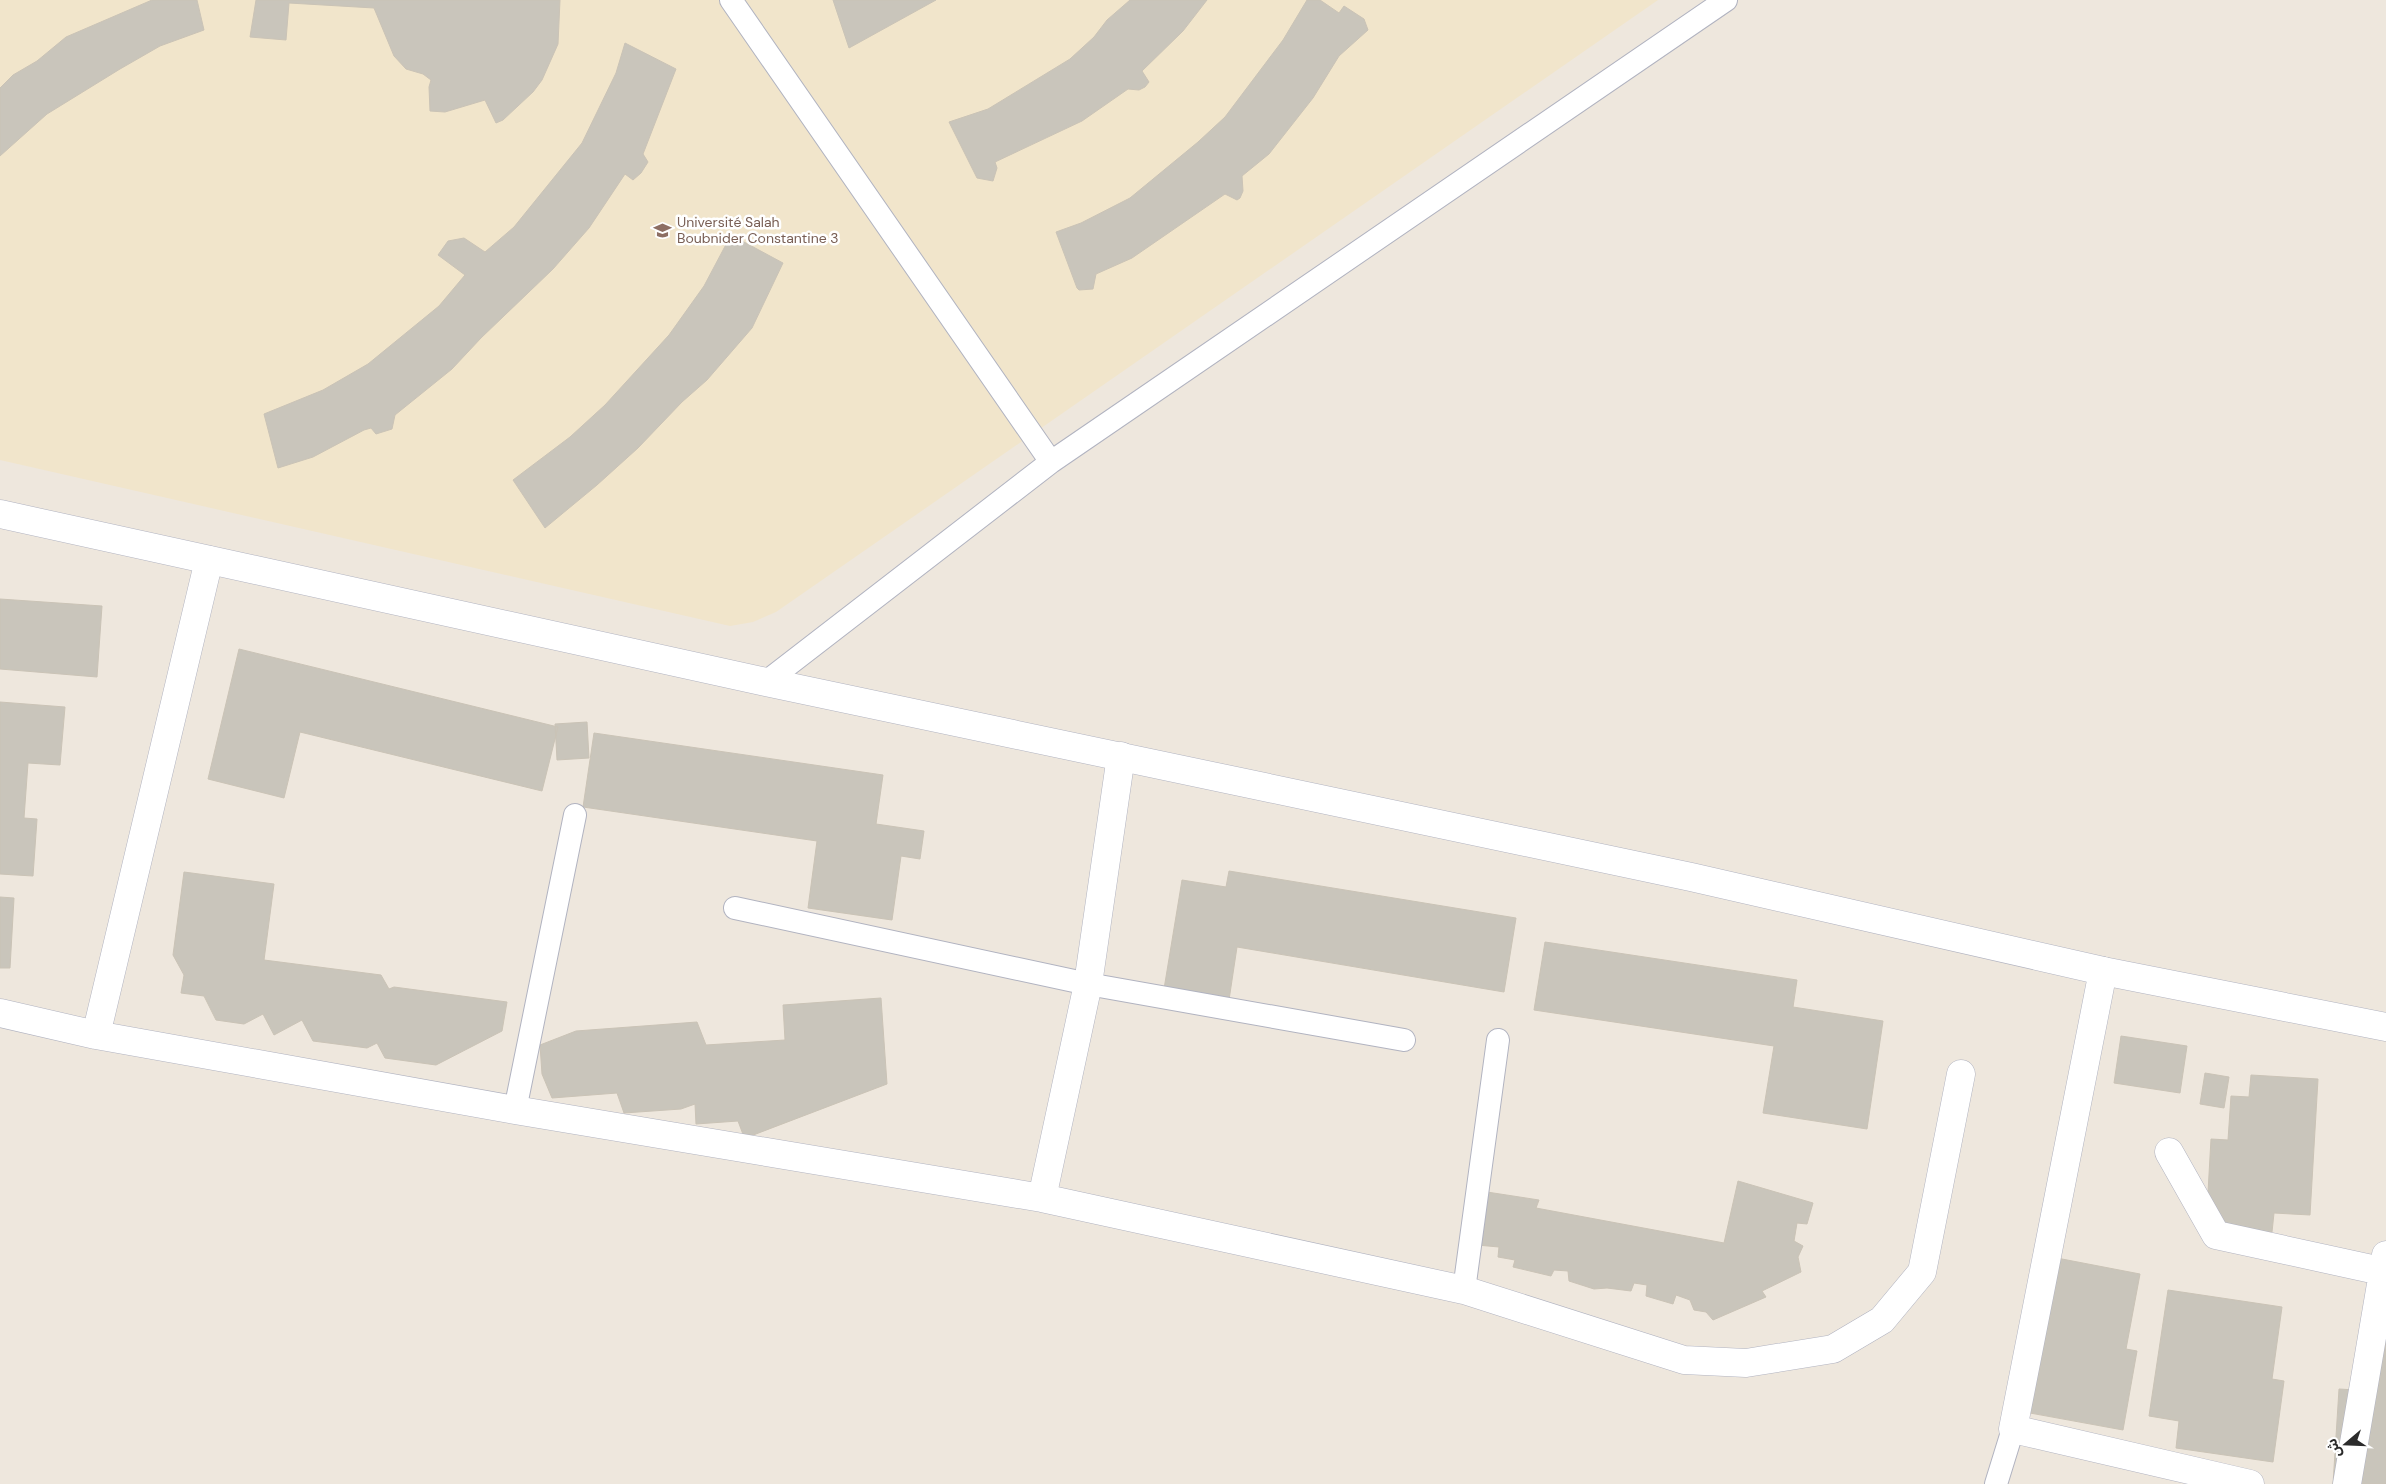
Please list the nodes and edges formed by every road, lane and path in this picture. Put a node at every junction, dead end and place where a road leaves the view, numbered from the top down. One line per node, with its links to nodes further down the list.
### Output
1 (731, 0): 3 (lane)
2 (1726, 0): 3 (lane)
3 (1051, 462): 6 (lane)
4 (0, 514): 5 (street)
5 (209, 560): 6 (street); 14 (street)
6 (766, 682): 7 (street)
7 (1121, 756): 10 (street); 11 (street)
8 (575, 814): 18 (lane)
9 (735, 908): 11 (lane)
10 (2103, 971): 13 (street); 23 (street)
11 (1088, 984): 15 (lane); 20 (street)
12 (0, 1013): 14 (street)
13 (2386, 1028)
14 (96, 1035): 18 (street)
15 (1404, 1040)
16 (1498, 1040): 22 (lane)
17 (1961, 1074): 22 (street)
18 (515, 1110): 20 (street)
19 (2169, 1152): 21 (street)
20 (1042, 1198): 22 (street)
21 (2385, 1266): 26 (street)
22 (1464, 1290)
23 (2013, 1429): 24 (lane); 25 (street)
24 (1996, 1484)
25 (2250, 1484)
26 (2346, 1484)

